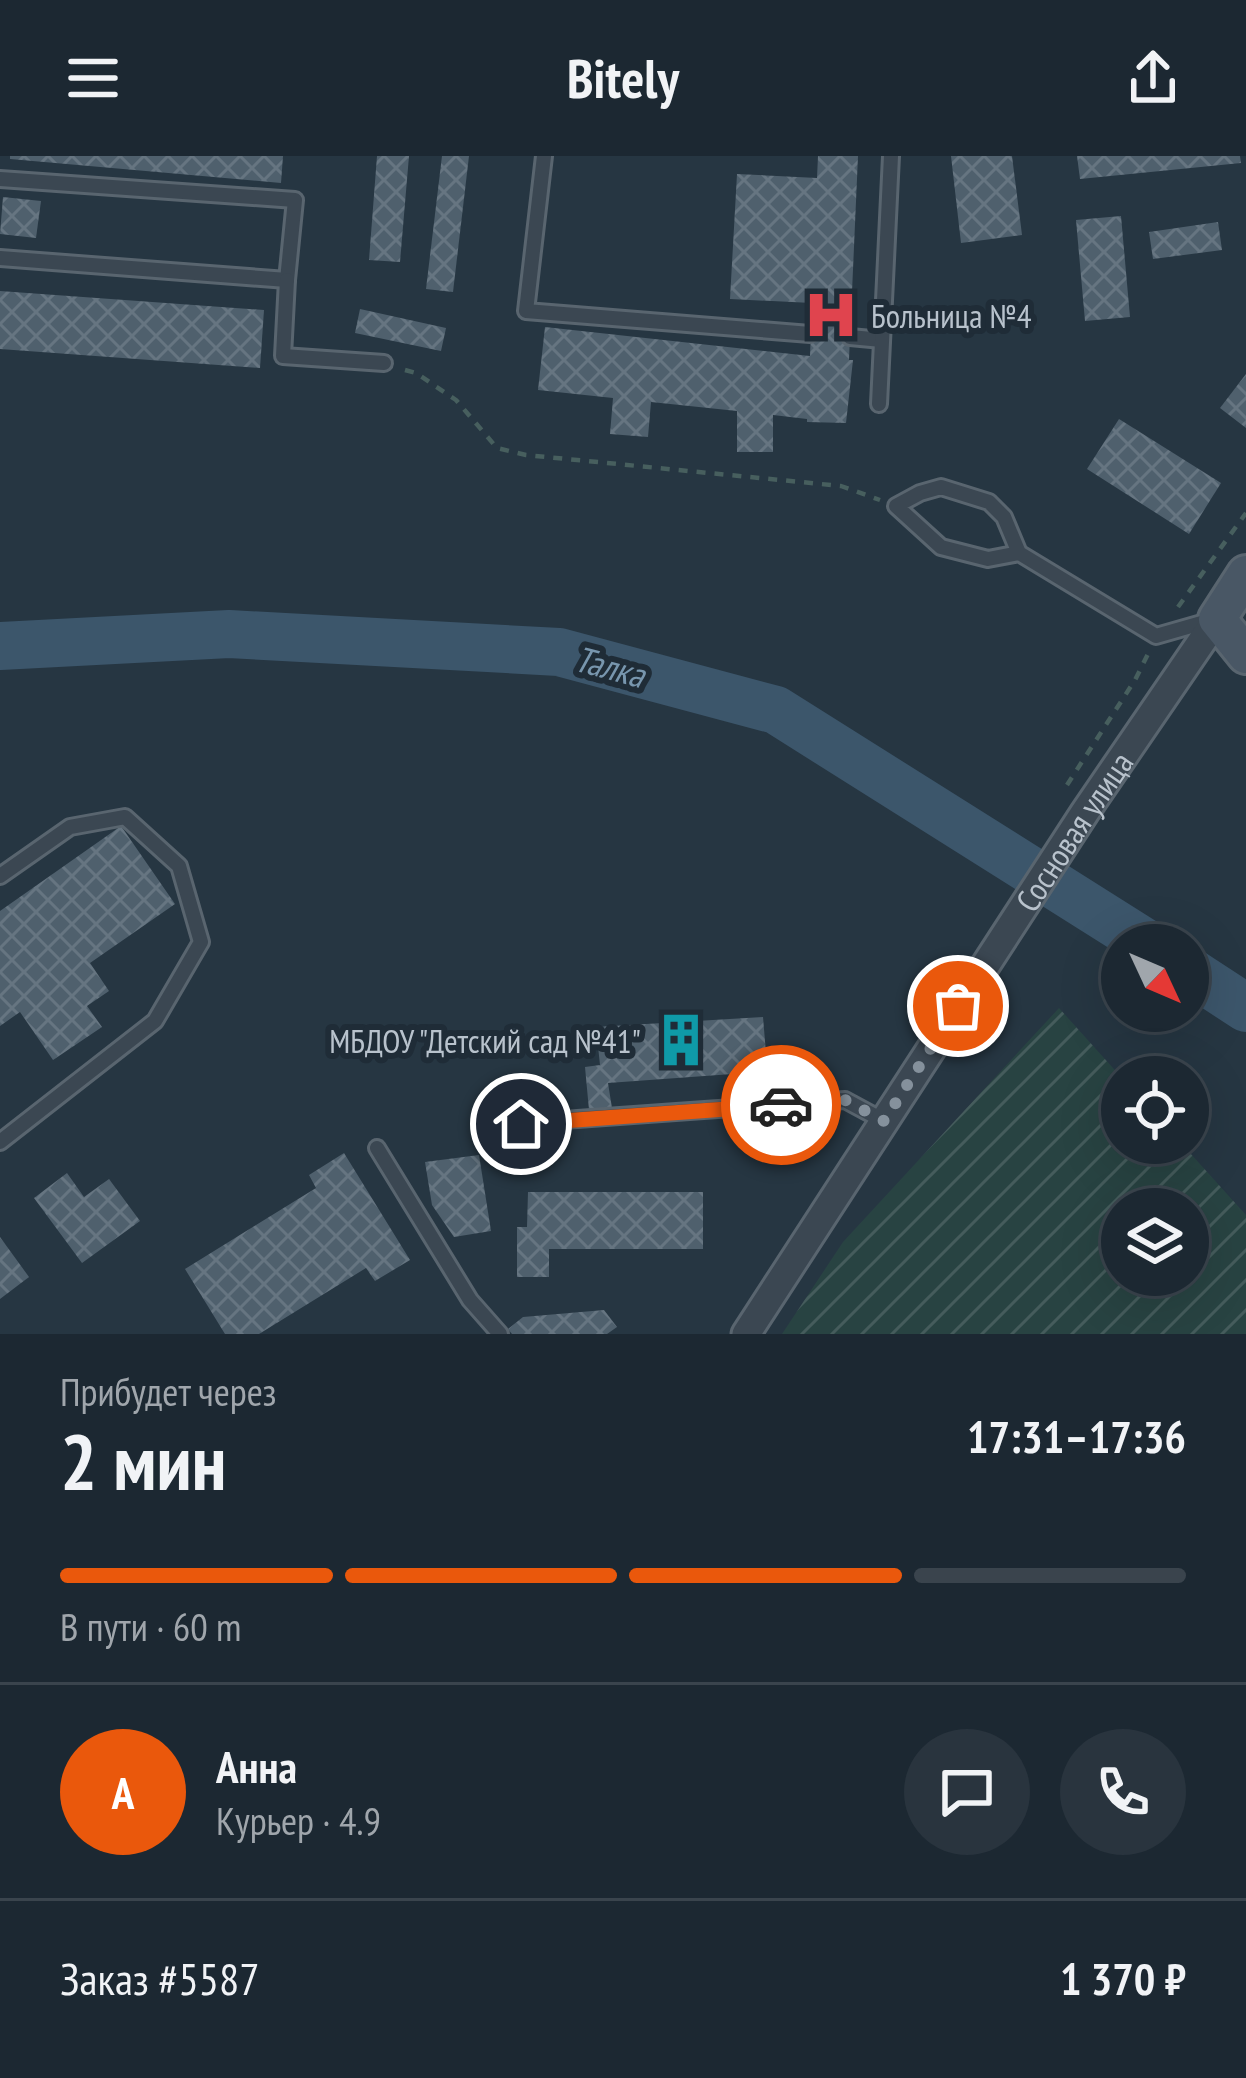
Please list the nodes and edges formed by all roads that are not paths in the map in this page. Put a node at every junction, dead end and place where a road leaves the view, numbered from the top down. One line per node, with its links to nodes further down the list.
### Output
1 (544, 156): 6 (lane)
2 (891, 156): 8 (lane)
3 (0, 179): 5 (lane)
4 (0, 258): 5 (lane)
5 (287, 280): 9 (lane)
6 (810, 334)
7 (850, 337): 8 (lane)
8 (882, 340): 10 (lane)
9 (384, 363)
10 (879, 404)
11 (1019, 553): 11 (lane); 13 (lane)
12 (1246, 574): 13 (street, Сосновая улица)
13 (1217, 619): 14 (street); 16 (street, Сосновая улица)
14 (1246, 655)
15 (0, 876): 18 (lane)
16 (884, 1121): 17 (lane); 21 (street, Сосновая улица)
17 (521, 1124)
18 (0, 1142)
19 (377, 1148): 20 (lane)
20 (500, 1334)
21 (746, 1334)

